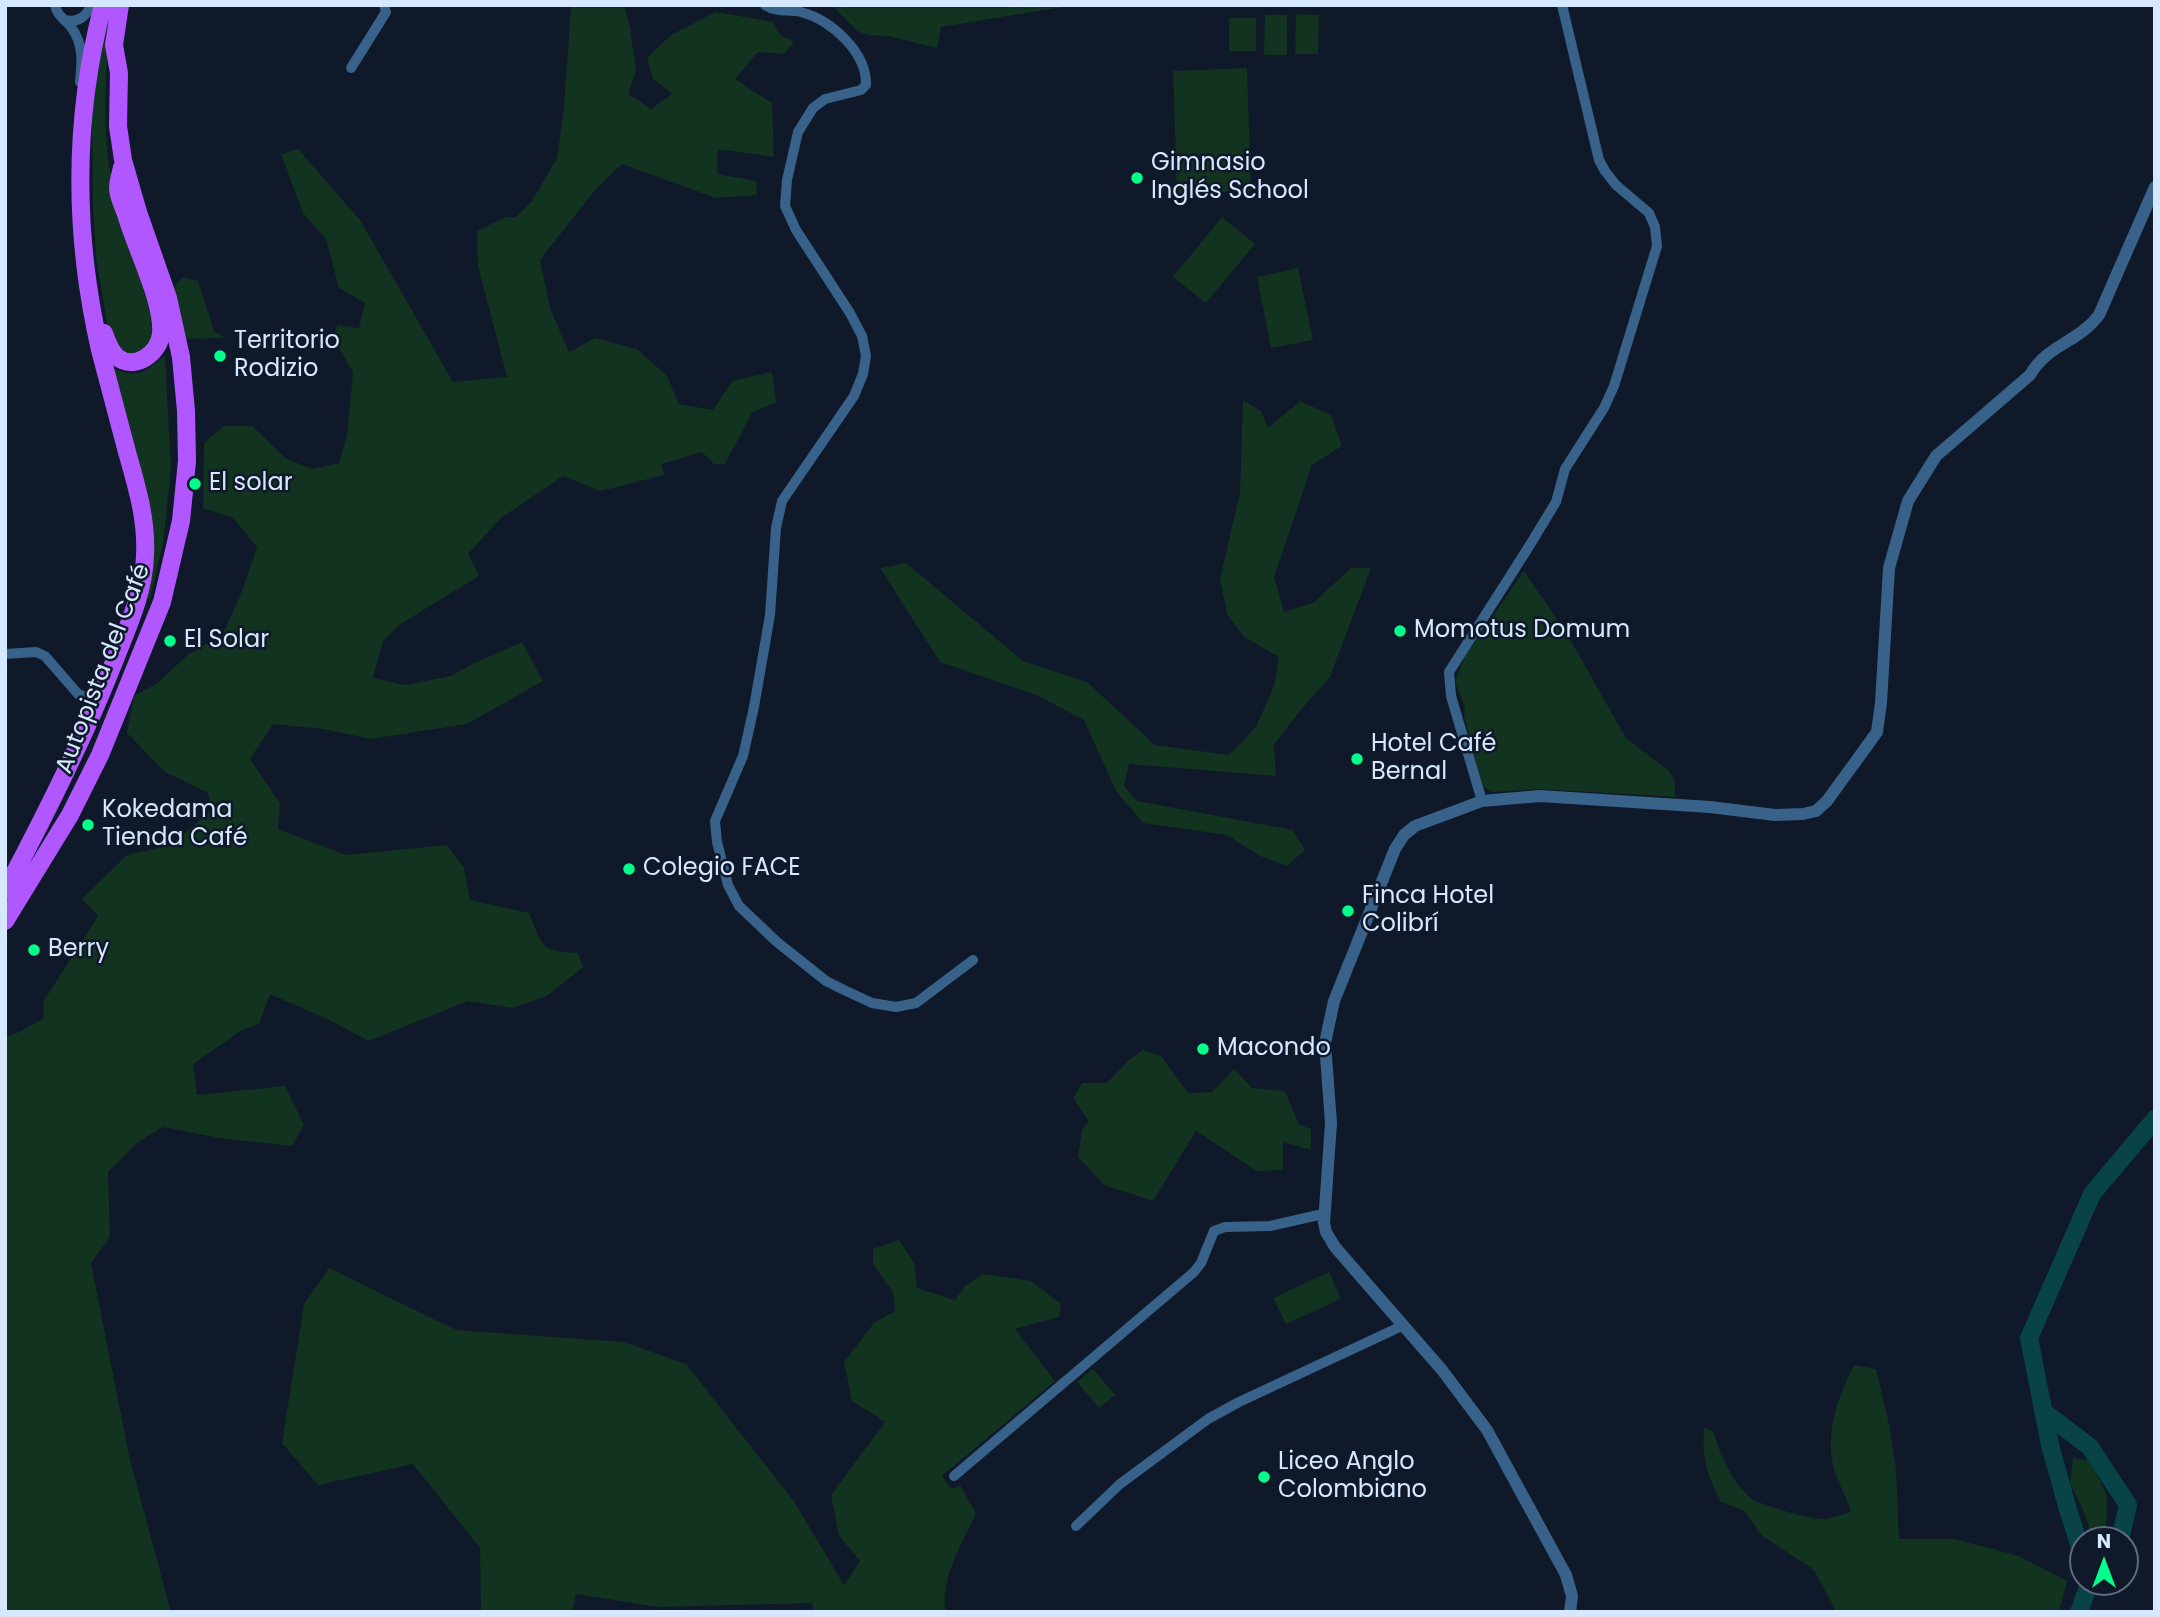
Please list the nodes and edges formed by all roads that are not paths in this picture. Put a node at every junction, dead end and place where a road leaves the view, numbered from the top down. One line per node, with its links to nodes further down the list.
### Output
1 (55, 5): 9 (street)
2 (92, 5): 9 (street)
3 (103, 5): 12 (highway, Autopista del Café)
4 (120, 5): 11 (highway, Autopista del Café)
5 (129, 5): 11 (street)
6 (384, 5): 10 (street)
7 (765, 5): 21 (street)
8 (1562, 5): 18 (street)
9 (64, 20): 12 (street)
10 (352, 68)
11 (119, 73): 13 (highway, Autopista del Café)
12 (84, 102): 15 (highway, Autopista del Café)
13 (123, 160): 15 (highway); 20 (highway, Autopista del Café)
14 (2155, 187): 18 (street)
15 (79, 192): 17 (highway, Autopista del Café)
16 (5, 654): 17 (street)
17 (98, 702): 19 (highway, Autopista del Café)
18 (1482, 801): 22 (street)
19 (5, 891)
20 (5, 921)
21 (973, 960)
22 (1324, 1214): 23 (street); 24 (street)
23 (1404, 1325): 25 (street); 26 (street)
24 (954, 1476)
25 (1076, 1526)
26 (1570, 1612)

